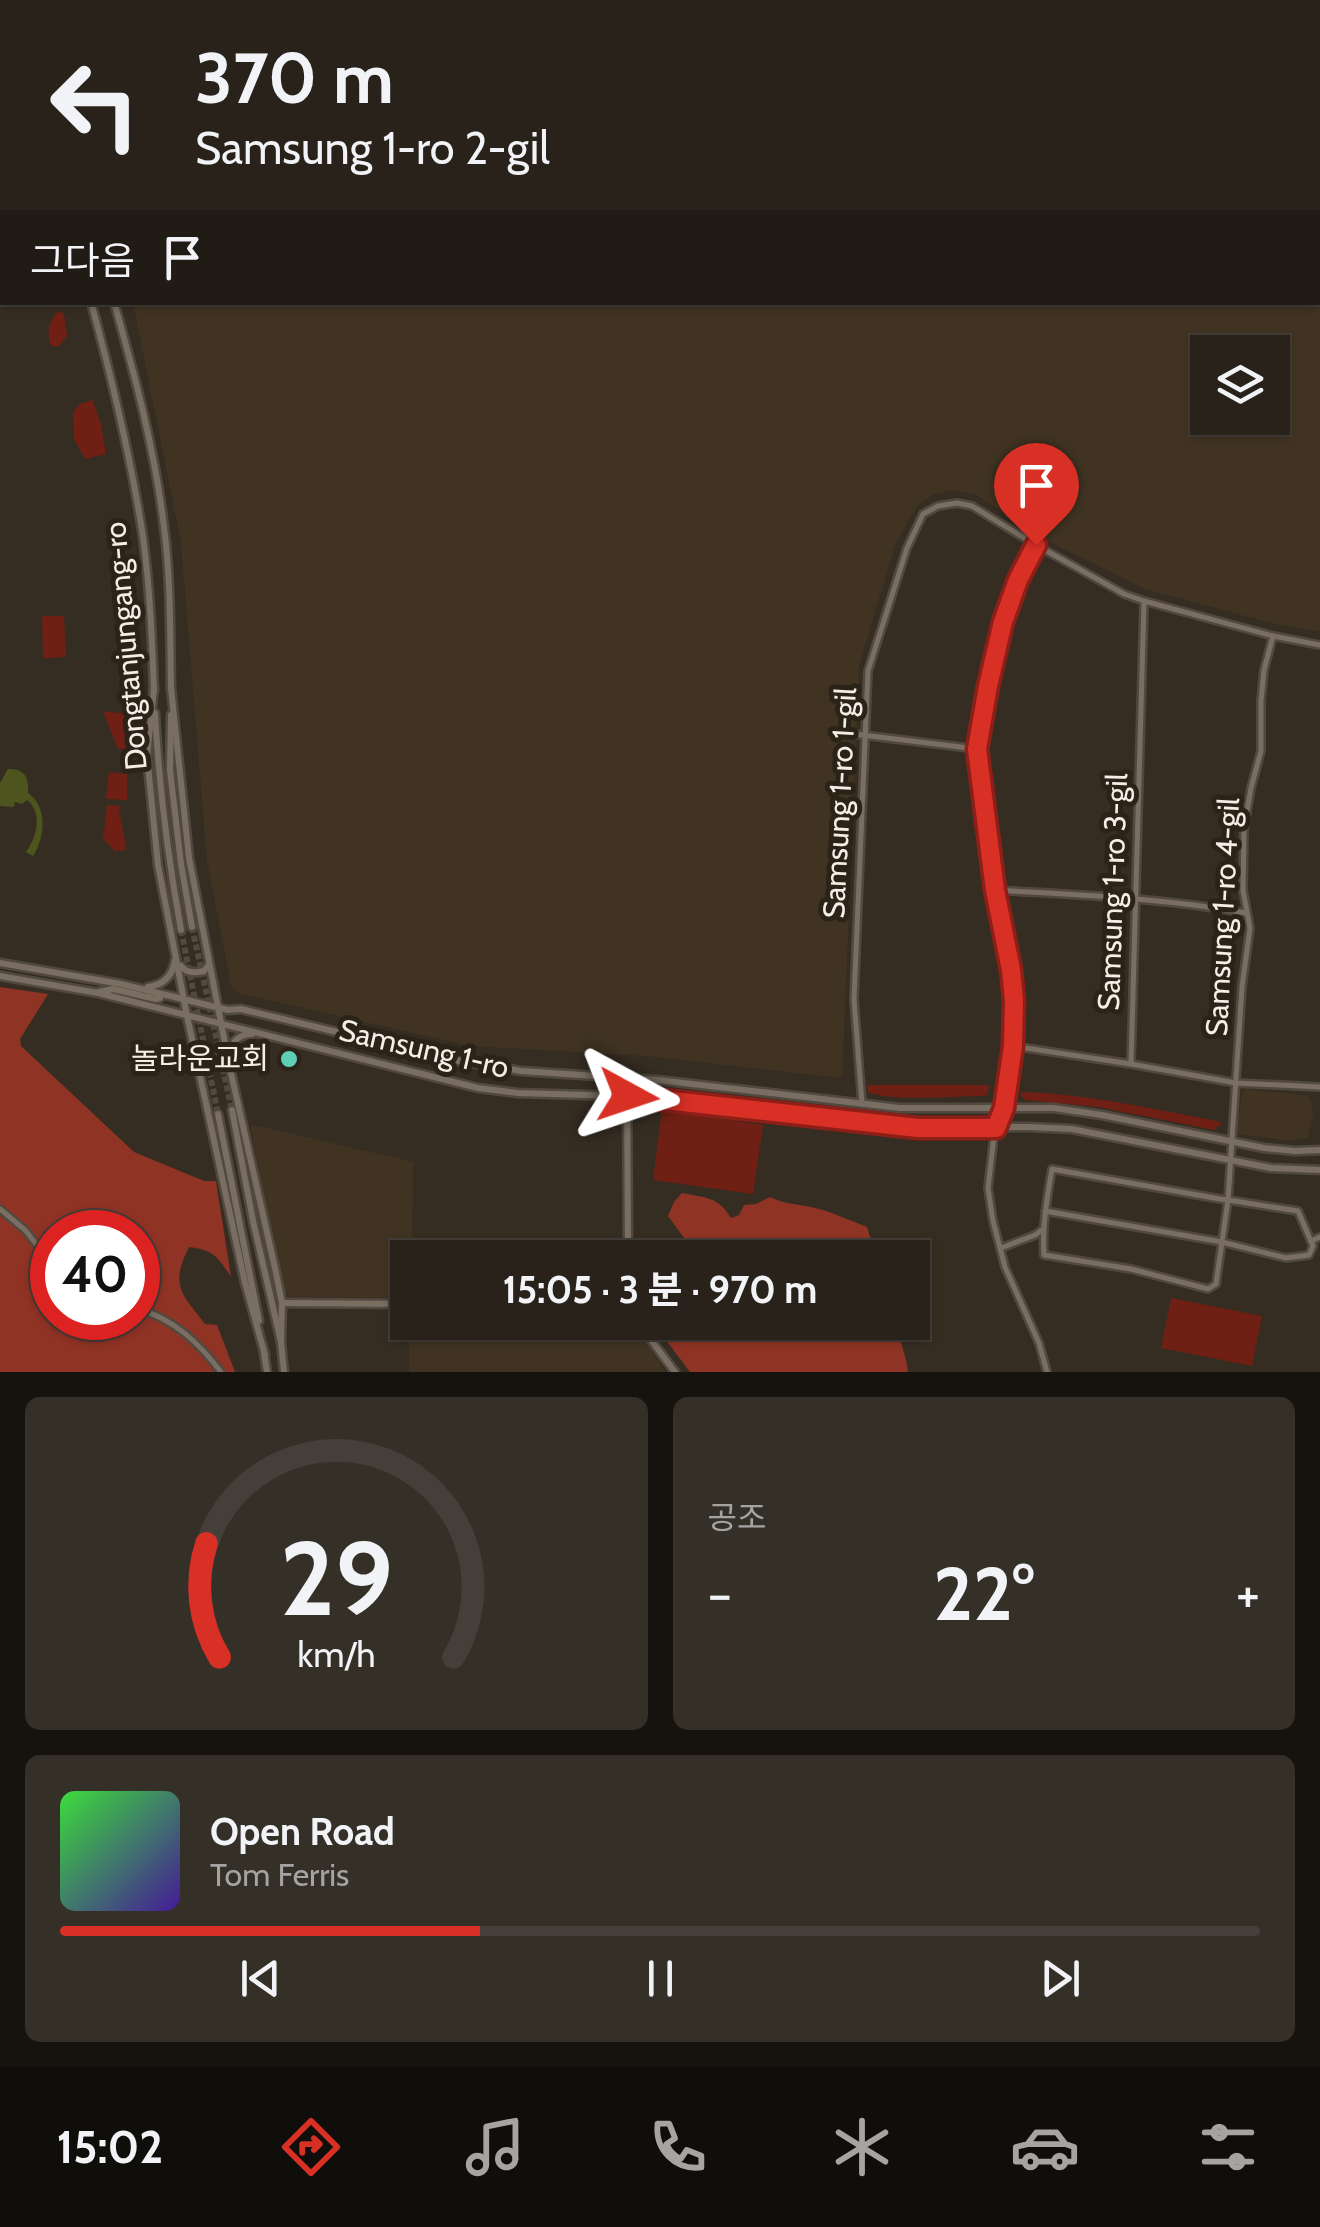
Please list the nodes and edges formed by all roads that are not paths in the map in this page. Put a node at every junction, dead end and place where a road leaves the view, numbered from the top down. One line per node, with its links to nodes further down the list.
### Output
1 (91, 305): 7 (street, Dongtanjungang-ro)
2 (115, 305): 8 (street, Dongtanjungang-ro)
3 (1036, 545): 4 (street); 10 (street, Samsung 1-ro 1-gil); 11 (street)
4 (1144, 601): 5 (street); 13 (street, Samsung 1-ro 3-gil)
5 (1273, 636): 6 (street); 14 (street, Samsung 1-ro 4-gil)
6 (1320, 645)
7 (154, 688): 16 (street, Dongtanjungang-ro); 17 (street)
8 (171, 688): 15 (street); 18 (street)
9 (846, 733): 10 (street)
10 (866, 734): 11 (street); 37 (street, Samsung 1-ro 1-gil)
11 (977, 749): 12 (street)
12 (995, 890): 13 (street); 29 (street)
13 (1136, 898): 14 (street); 31 (street, Samsung 1-ro 3-gil)
14 (1248, 914): 34 (street, Samsung 1-ro 4-gil)
15 (192, 927)
16 (181, 930)
17 (176, 957): 18 (street); 21 (street); 24 (street)
18 (210, 963): 25 (street)
19 (0, 964): 21 (street, Samsung 1-ro)
20 (0, 976): 22 (street, Samsung 1-ro)
21 (138, 988): 23 (street, Samsung 1-ro)
22 (98, 993): 23 (street); 26 (street, Samsung 1-ro)
23 (158, 993): 24 (street, Samsung 1-ro)
24 (185, 999): 25 (street, Samsung 1-ro); 26 (street)
25 (218, 1008): 27 (street); 33 (street, Samsung 1-ro)
26 (188, 1016): 27 (street, Samsung 1-ro); 32 (street)
27 (221, 1024): 28 (street, Samsung 1-ro); 30 (street)
28 (264, 1034): 30 (street); 36 (street, Samsung 1-ro)
29 (1013, 1046): 31 (street); 39 (street)
30 (229, 1064): 32 (street); 56 (street)
31 (1131, 1064): 34 (street, Samsung 1-ro 4-gil)
32 (199, 1070): 61 (street)
33 (627, 1078): 36 (street); 37 (street, Samsung 1-ro)
34 (1236, 1082): 35 (street); 42 (street, Samsung 1-ro 4-gil)
35 (1320, 1087)
36 (628, 1096): 41 (street, Samsung 1-ro); 52 (street)
37 (862, 1104): 39 (street, Samsung 1-ro)
38 (232, 1110): 60 (street)
39 (1002, 1111): 41 (street); 42 (street, Samsung 1-ro)
40 (218, 1114): 61 (street)
41 (996, 1128): 44 (street, Samsung 1-ro); 55 (street)
42 (1230, 1142): 43 (street, Samsung 1-ro); 44 (street, Samsung 1-ro 4-gil)
43 (1320, 1150)
44 (1229, 1160): 45 (street, Samsung 1-ro); 46 (street, Samsung 1-ro 4-gil)
45 (1320, 1170)
46 (1228, 1200): 48 (street); 53 (street); 54 (street, Samsung 1-ro 4-gil)
47 (0, 1208): 50 (street)
48 (1045, 1211): 49 (street); 54 (street)
49 (1042, 1230): 54 (street, Samsung 1-ro 4-gil); 55 (street)
50 (30, 1236)
51 (1320, 1237): 53 (street)
52 (628, 1240)
53 (1311, 1241): 54 (street)
54 (1222, 1242)
55 (1001, 1248): 66 (street)
56 (282, 1304): 57 (street); 60 (street)
57 (390, 1304)
58 (160, 1318): 62 (street)
59 (651, 1340): 65 (street)
60 (281, 1342): 64 (street)
61 (265, 1355): 63 (street)
62 (221, 1372)
63 (267, 1372)
64 (284, 1372)
65 (675, 1372)
66 (1047, 1372)

